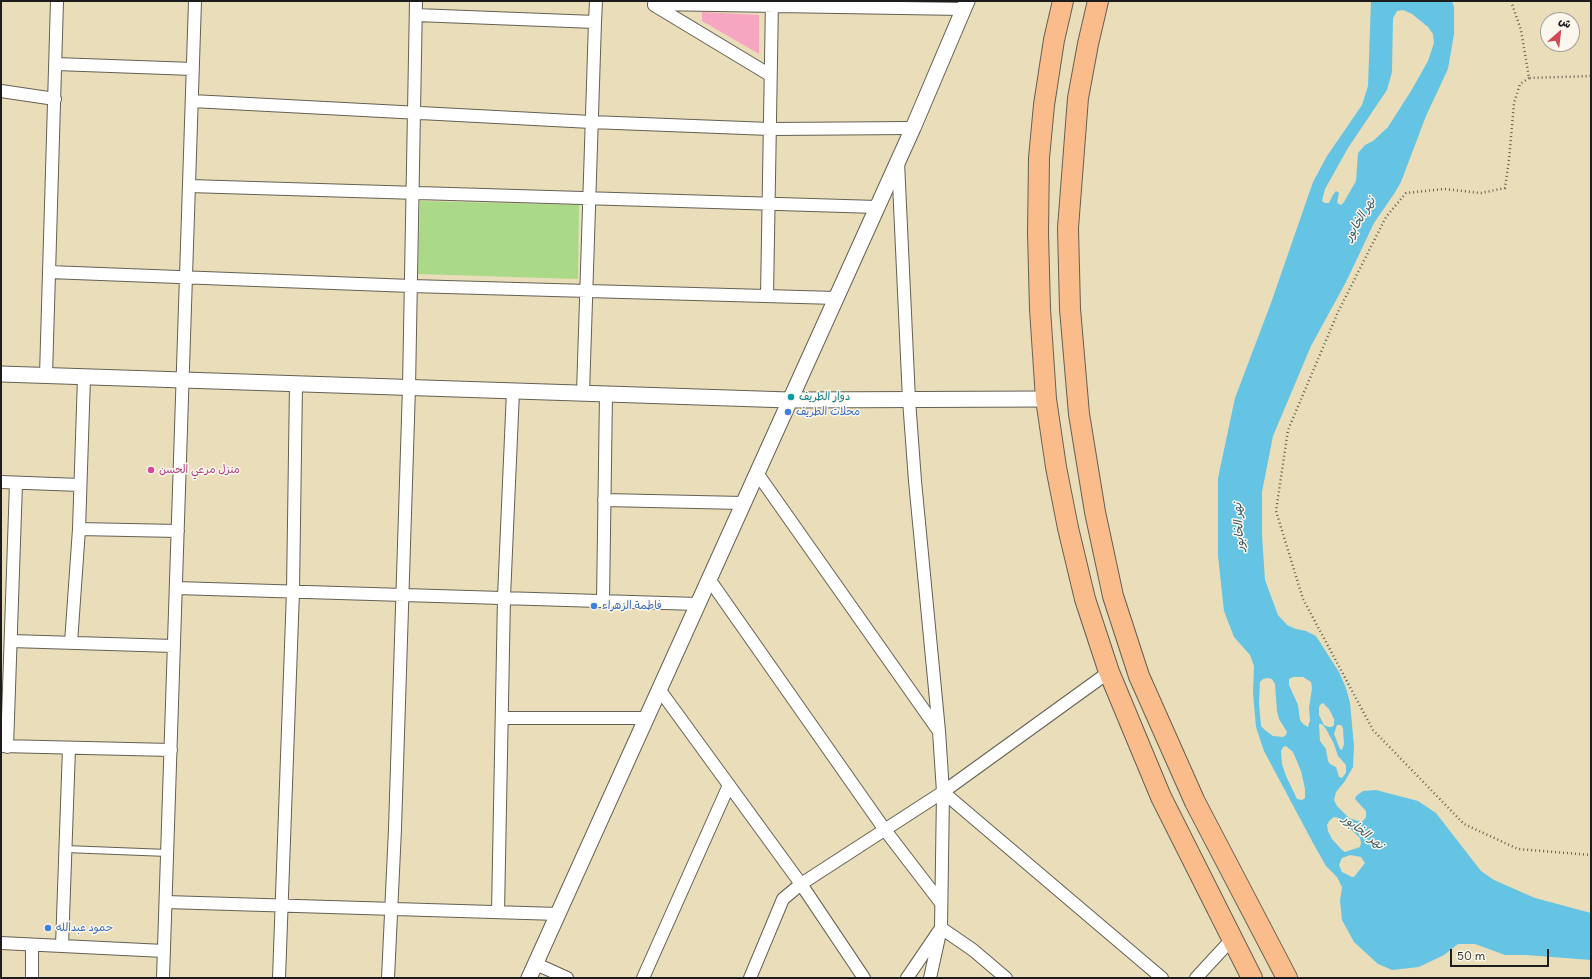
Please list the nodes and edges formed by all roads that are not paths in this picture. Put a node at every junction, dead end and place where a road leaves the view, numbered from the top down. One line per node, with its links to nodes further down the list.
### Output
1 (57, 1): 12 (street)
2 (195, 1): 13 (street)
3 (416, 1): 10 (street)
4 (596, 1): 11 (street)
5 (1063, 1): 43 (highway)
6 (1098, 1): 107 (highway)
7 (651, 3): 8 (street); 14 (street)
8 (772, 4): 9 (street); 14 (street)
9 (965, 5): 20 (street)
10 (416, 15): 11 (street); 18 (street)
11 (594, 22): 19 (street)
12 (56, 64): 13 (street); 16 (street)
13 (193, 69): 17 (street)
14 (770, 75): 21 (street)
15 (1, 91): 16 (street)
16 (55, 99): 28 (street)
17 (192, 102): 18 (street); 23 (street)
18 (414, 114): 19 (street); 24 (street)
19 (591, 122): 21 (street); 25 (street)
20 (913, 128): 21 (street); 22 (street)
21 (770, 129): 26 (street)
22 (898, 161): 27 (street); 45 (street)
23 (189, 186): 24 (street); 29 (street)
24 (413, 193): 25 (street); 30 (street)
25 (589, 198): 26 (street); 31 (street)
26 (768, 204): 27 (street); 32 (street)
27 (877, 207): 33 (street)
28 (49, 272): 29 (street); 35 (street)
29 (186, 277): 30 (street); 37 (street)
30 (411, 286): 31 (street); 39 (street)
31 (586, 291): 32 (street); 41 (street)
32 (767, 296): 33 (street)
33 (836, 298): 44 (street)
34 (1, 374): 35 (street)
35 (46, 375): 36 (street)
36 (84, 377): 37 (street); 49 (street)
37 (183, 380): 38 (street); 53 (street)
38 (296, 384): 39 (street); 56 (street)
39 (409, 387): 40 (street); 58 (street)
40 (513, 391): 41 (street); 59 (street)
41 (583, 393): 42 (street)
42 (606, 394): 44 (street); 50 (street)
43 (1046, 399): 45 (street); 65 (highway)
44 (789, 400): 45 (street); 46 (street)
45 (909, 400): 69 (street)
46 (757, 473): 51 (street); 69 (street)
47 (1, 482): 48 (street)
48 (16, 483): 49 (street); 57 (street)
49 (80, 485): 52 (street)
50 (604, 500): 51 (street); 60 (street)
51 (743, 503): 54 (street)
52 (79, 529): 53 (street); 63 (street)
53 (178, 531): 55 (street)
54 (709, 579): 61 (street); 75 (street)
55 (176, 588): 56 (street); 64 (street)
56 (292, 591): 58 (street); 81 (street)
57 (7, 594): 62 (street)
58 (402, 594): 59 (street); 82 (street)
59 (504, 598): 60 (street); 67 (street)
60 (603, 601): 61 (street)
61 (698, 604): 66 (street)
62 (11, 641): 63 (street); 70 (street)
63 (71, 643): 64 (street)
64 (174, 646): 72 (street)
65 (1109, 672): 74 (street); 86 (highway)
66 (659, 689): 68 (street); 73 (street)
67 (502, 718): 68 (street); 83 (street)
68 (646, 718): 84 (street)
69 (939, 731): 74 (street)
70 (4, 746): 71 (street)
71 (69, 748): 72 (street); 76 (street)
72 (171, 750): 77 (street)
73 (729, 785): 78 (street); 98 (street)
74 (943, 792): 75 (street); 80 (street); 104 (street)
75 (886, 830): 78 (street); 80 (street)
76 (66, 849): 77 (lane); 89 (street)
77 (168, 853): 79 (street)
78 (801, 884): 99 (street); 100 (street)
79 (166, 902): 81 (street); 90 (street)
80 (941, 903): 85 (street)
81 (282, 906): 82 (street); 94 (street)
82 (391, 909): 83 (street); 95 (street)
83 (498, 912): 84 (street)
84 (558, 914): 91 (street)
85 (941, 928): 101 (street); 102 (street); 103 (street)
86 (1232, 939): 105 (street); 106 (highway)
87 (1, 943): 88 (street)
88 (32, 945): 89 (street); 92 (street)
89 (62, 946): 90 (street)
90 (164, 951): 93 (street)
91 (536, 964): 96 (street); 97 (street)
92 (32, 978)
93 (164, 978)
94 (279, 978)
95 (388, 978)
96 (529, 978)
97 (567, 978)
98 (643, 978)
99 (750, 978)
100 (864, 978)
101 (907, 978)
102 (930, 978)
103 (1006, 978)
104 (1162, 978)
105 (1196, 978)
106 (1252, 978)
107 (1287, 978)

